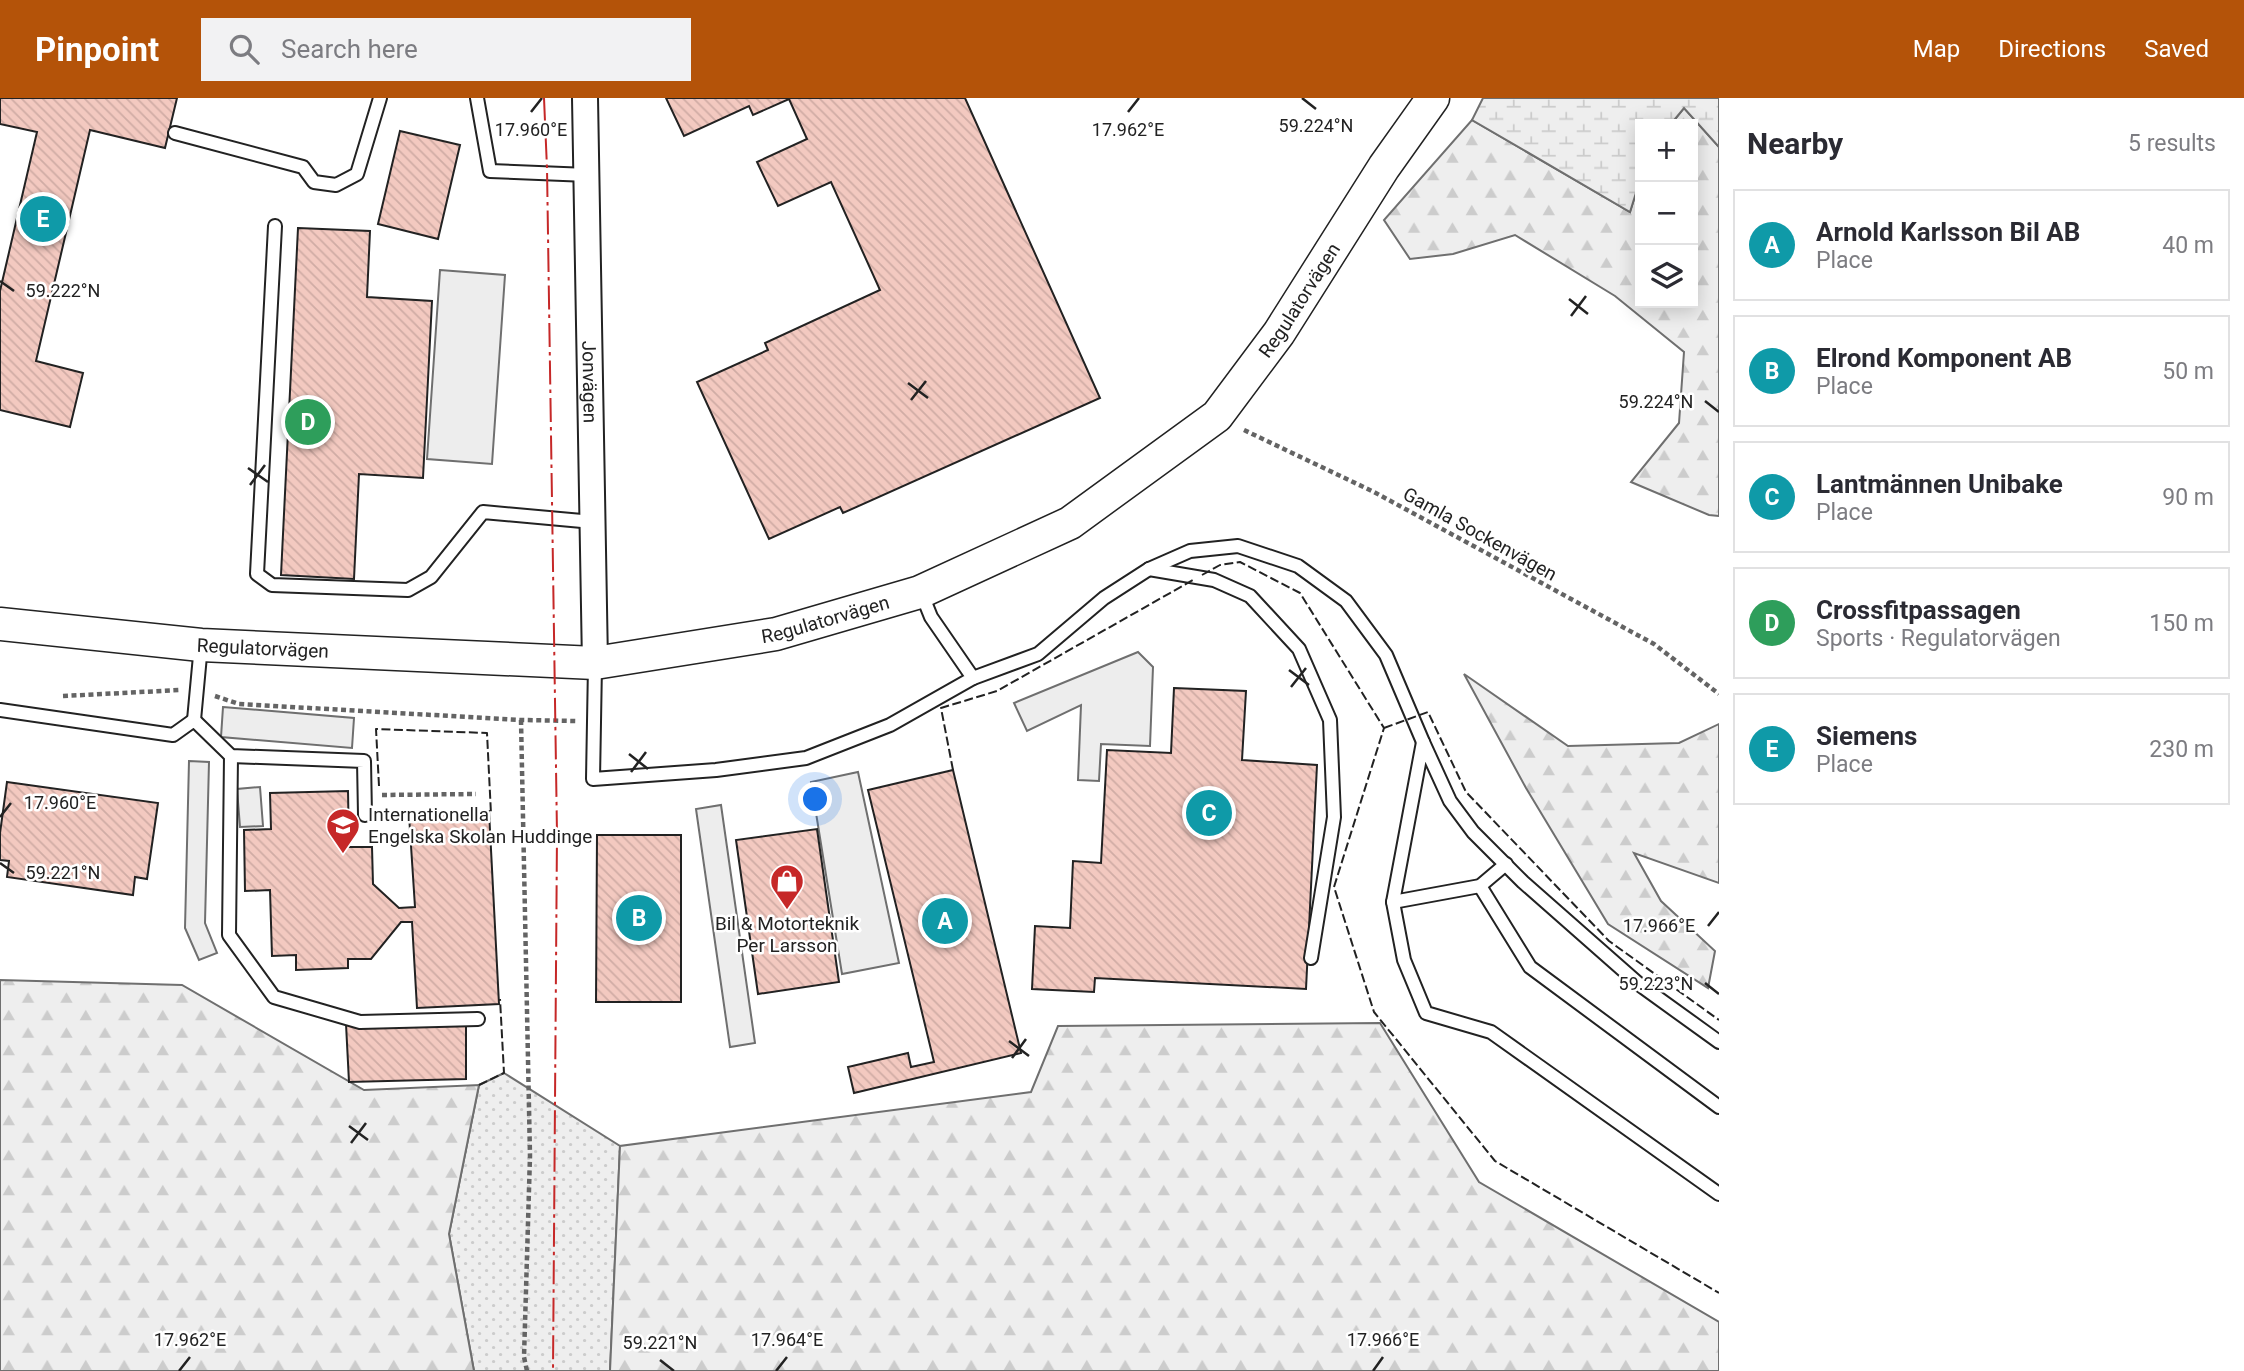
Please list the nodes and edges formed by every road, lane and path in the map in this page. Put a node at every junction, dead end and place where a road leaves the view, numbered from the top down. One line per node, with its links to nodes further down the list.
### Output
1 (380, 98): 5 (lane)
2 (477, 98): 6 (lane)
3 (585, 98): 6 (street, Jonvägen)
4 (1433, 98): 8 (street, Regulatorvägen)
5 (176, 133)
6 (588, 175): 9 (street, Jonvägen)
7 (275, 226): 9 (lane)
8 (1217, 416): 11 (street, Regulatorvägen); 17 (path, Gamla Sockenvägen)
9 (593, 522): 14 (street, Jonvägen)
10 (1149, 569): 15 (lane); 23 (lane); 31 (lane)
11 (920, 592): 14 (street, Regulatorvägen); 15 (lane)
12 (0, 624): 13 (street, Regulatorvägen)
13 (201, 645): 14 (street, Regulatorvägen); 16 (lane)
14 (595, 663): 22 (lane)
15 (973, 678): 22 (lane)
16 (197, 690): 18 (path); 20 (lane); 21 (path)
17 (1719, 694)
18 (54, 695)
19 (0, 710): 20 (lane)
20 (194, 720): 24 (lane)
21 (521, 720): 22 (path); 36 (path)
22 (594, 721)
23 (1423, 742): 28 (lane); 30 (lane)
24 (230, 756): 26 (lane); 32 (lane)
25 (476, 793): 26 (path)
26 (365, 796): 27 (lane)
27 (365, 814)
28 (1506, 864): 29 (lane); 33 (lane)
29 (1480, 886): 30 (lane); 34 (lane)
30 (1393, 902): 35 (lane)
31 (1311, 958)
32 (478, 1019)
33 (1719, 1042)
34 (1719, 1107)
35 (1719, 1194)
36 (527, 1371)

